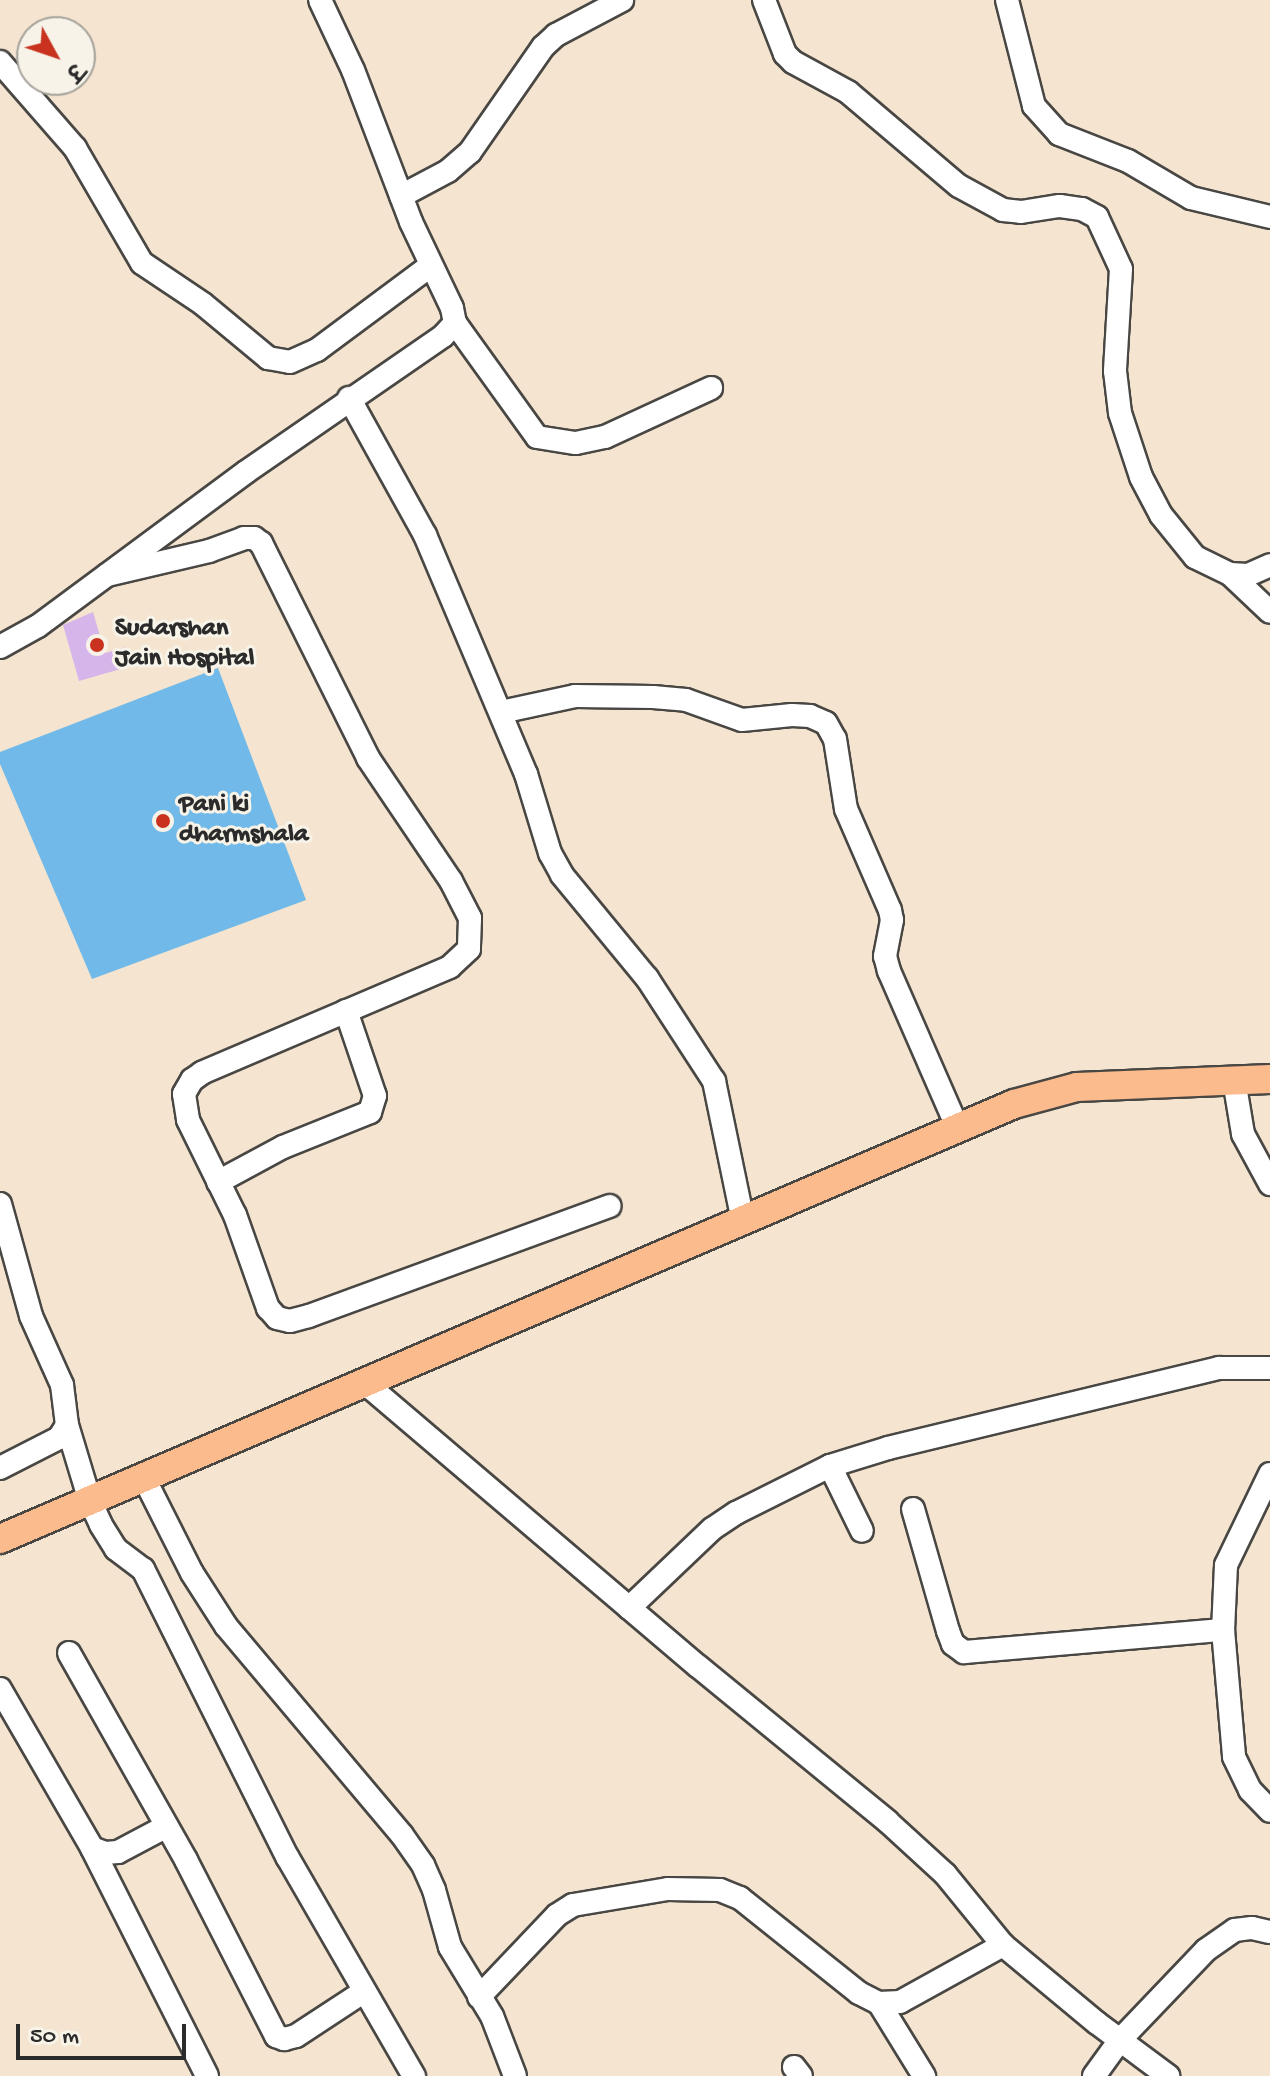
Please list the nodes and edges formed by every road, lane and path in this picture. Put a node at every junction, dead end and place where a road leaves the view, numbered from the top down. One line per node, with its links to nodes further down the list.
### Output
1 (320, 0): 6 (street)
2 (622, 0): 6 (street)
3 (764, 0): 13 (street)
4 (1007, 0): 7 (street)
5 (0, 62): 8 (street)
6 (401, 196): 8 (street)
7 (1270, 217)
8 (430, 266): 9 (street)
9 (455, 323): 10 (street); 11 (street)
10 (711, 388)
11 (349, 398): 14 (street); 17 (street)
12 (1270, 565): 13 (street)
13 (1230, 574): 15 (street)
14 (107, 575): 16 (street); 18 (street)
15 (1270, 612)
16 (0, 647)
17 (501, 712): 21 (street); 26 (street)
18 (346, 1011): 22 (street); 22 (street)
19 (1270, 1079): 20 (main road)
20 (1234, 1080): 21 (main road); 23 (street)
21 (958, 1129): 26 (main road)
22 (218, 1182): 25 (street)
23 (1270, 1184)
24 (0, 1204): 29 (street)
25 (610, 1206)
26 (743, 1221): 28 (main road)
27 (1270, 1368): 30 (street)
28 (365, 1383): 33 (main road); 38 (street)
29 (67, 1425): 31 (street); 34 (street)
30 (830, 1466): 36 (street); 38 (street)
31 (0, 1468)
32 (1270, 1474): 39 (street)
33 (144, 1478): 34 (main road); 48 (street)
34 (90, 1501): 37 (main road); 47 (street)
35 (913, 1509): 39 (street)
36 (862, 1531)
37 (0, 1539)
38 (629, 1608): 46 (street)
39 (1223, 1630): 42 (street)
40 (69, 1653): 43 (street)
41 (0, 1689): 44 (street)
42 (1270, 1811)
43 (167, 1826): 44 (street); 47 (street)
44 (92, 1848): 51 (street)
45 (1270, 1932): 50 (street)
46 (1003, 1945): 49 (street); 50 (street)
47 (363, 1992): 52 (street)
48 (479, 1997): 49 (street); 53 (street)
49 (879, 2003): 54 (street)
50 (1120, 2040): 55 (street); 56 (street)
51 (207, 2076)
52 (414, 2076)
53 (515, 2076)
54 (924, 2076)
55 (1094, 2076)
56 (1168, 2076)

